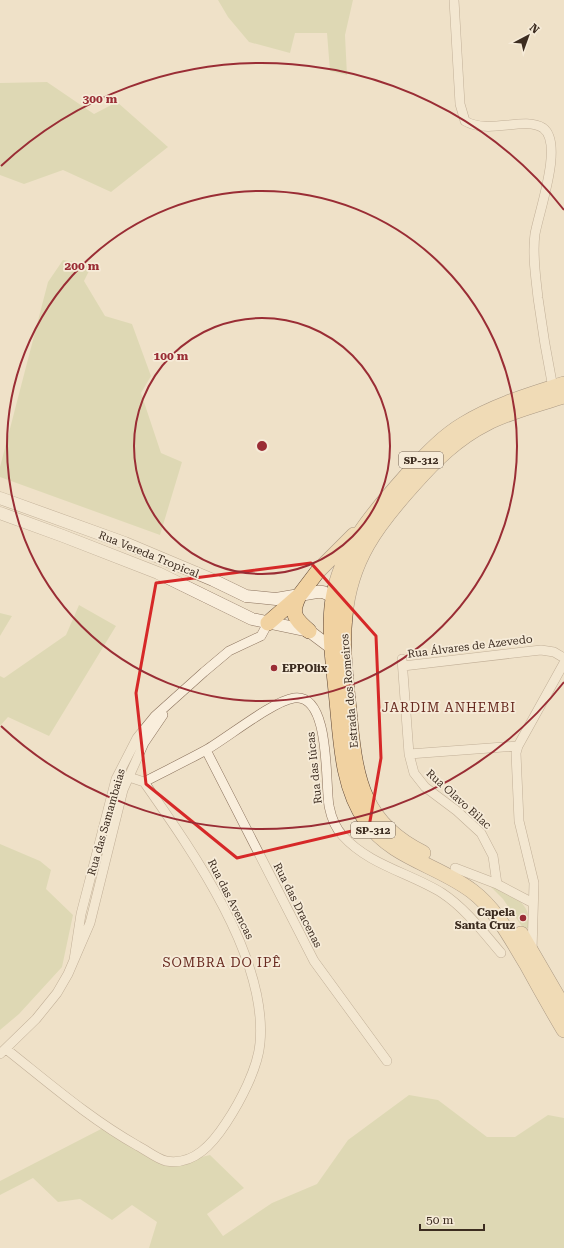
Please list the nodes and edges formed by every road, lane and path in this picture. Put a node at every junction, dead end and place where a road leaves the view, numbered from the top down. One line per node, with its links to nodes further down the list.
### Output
1 (454, 0): 2 (street)
2 (560, 390): 5 (main road, Estrada dos Romeiros / SP-312); 10 (main road, Estrada dos Romeiros / SP-312)
3 (0, 498): 6 (street, Rua Vereda Tropical)
4 (0, 513): 8 (street, Rua Vereda Tropical)
5 (370, 518): 6 (main road); 7 (main road, Estrada dos Romeiros / SP-312)
6 (299, 596): 7 (street, Rua Vereda Tropical); 8 (main road); 9 (main road)
7 (334, 597): 10 (main road, Estrada dos Romeiros / SP-312)
8 (268, 623): 9 (street); 13 (street, Rua das Samambaias)
9 (309, 631): 10 (street)
10 (338, 646): 21 (main road, Estrada dos Romeiros / SP-312); 28 (main road, Estrada dos Romeiros / SP-312)
11 (564, 659): 12 (street, Rua Álvares de Azevedo); 14 (street)
12 (403, 663): 16 (street, Rua Olavo Bilac)
13 (173, 701): 17 (street, Rua das Samambaias); 19 (street, Rua das Samambaias)
14 (518, 746): 16 (street); 23 (street)
15 (206, 750): 18 (street, Rua das Iúcas); 24 (street, Rua das Iúcas); 30 (street, Rua das Dracenas)
16 (409, 754): 22 (street, Rua Olavo Bilac)
17 (129, 777): 18 (street); 20 (street, Rua das Samambaias)
18 (144, 782): 29 (street, Rua das Avencas)
19 (108, 809): 20 (street); 26 (street, Rua das Samambaias)
20 (117, 812): 26 (street, Rua das Samambaias)
21 (455, 868): 22 (street); 25 (main road, Estrada dos Romeiros / SP-312)
22 (497, 884): 23 (street)
23 (533, 903): 25 (street)
24 (501, 953)
25 (532, 953): 27 (main road, Estrada dos Romeiros / SP-312)
26 (74, 960): 29 (street, Rua das Samambaias)
27 (564, 1008)
28 (564, 1030)
29 (3, 1051)
30 (387, 1061)

